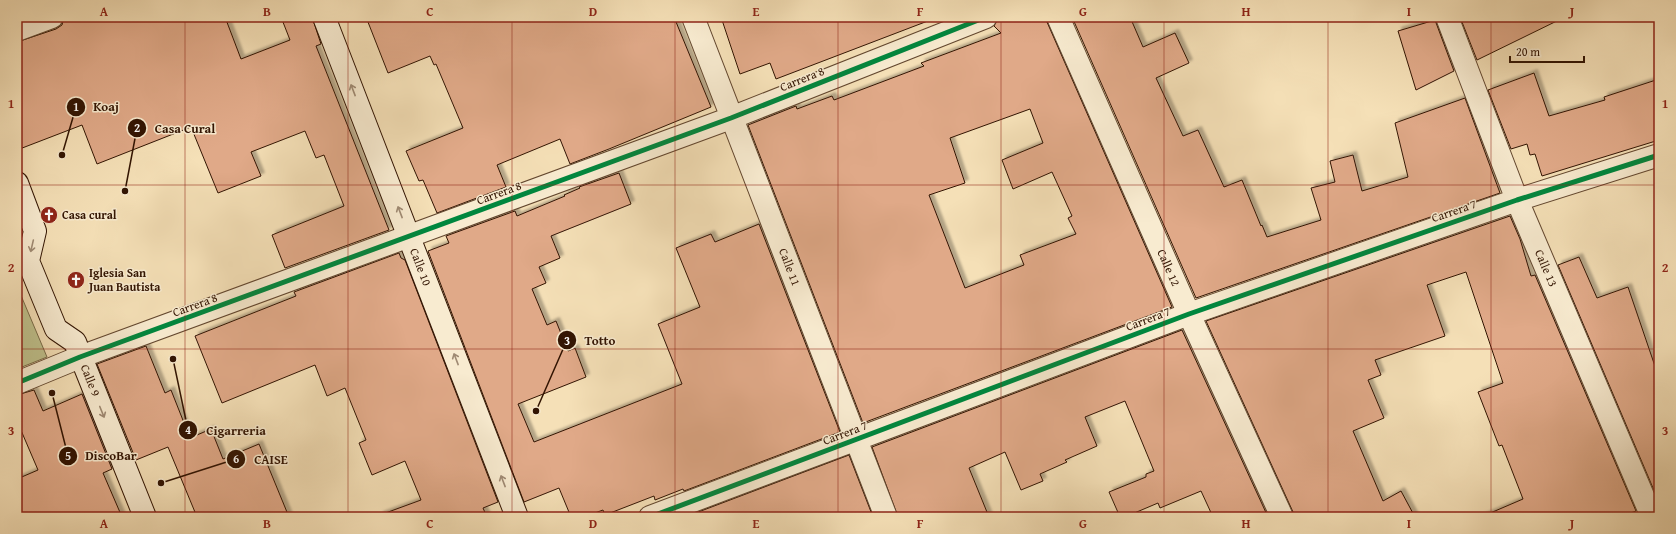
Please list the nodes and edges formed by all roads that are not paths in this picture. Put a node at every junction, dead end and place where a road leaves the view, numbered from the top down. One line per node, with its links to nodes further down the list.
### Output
1 (52, 17): 7 (street)
2 (324, 17): 12 (street, Calle 10, one-way to 2)
3 (694, 17): 8 (street, Calle 11)
4 (986, 17): 8 (street, Carrera 8)
5 (1058, 17): 13 (street, Calle 12)
6 (1447, 17): 11 (street, Calle 13)
7 (17, 30)
8 (732, 118): 12 (street, Carrera 8); 16 (street, Calle 11)
9 (1659, 155): 11 (street, Carrera 7)
10 (17, 183): 14 (street, Calle 9, one-way to 14)
11 (1517, 200): 13 (street, Carrera 7); 22 (street, Calle 13)
12 (409, 237): 14 (street, Carrera 8); 18 (street, Calle 10, one-way to 12)
13 (1189, 314): 16 (street, Carrera 7); 21 (street, Calle 12)
14 (80, 357): 15 (street, Carrera 8); 17 (street, Calle 9, one-way to 17)
15 (17, 383)
16 (855, 440): 19 (street, Carrera 7); 20 (street, Calle 11)
17 (145, 517)
18 (517, 517)
19 (650, 517)
20 (886, 517)
21 (1282, 517)
22 (1652, 517)

